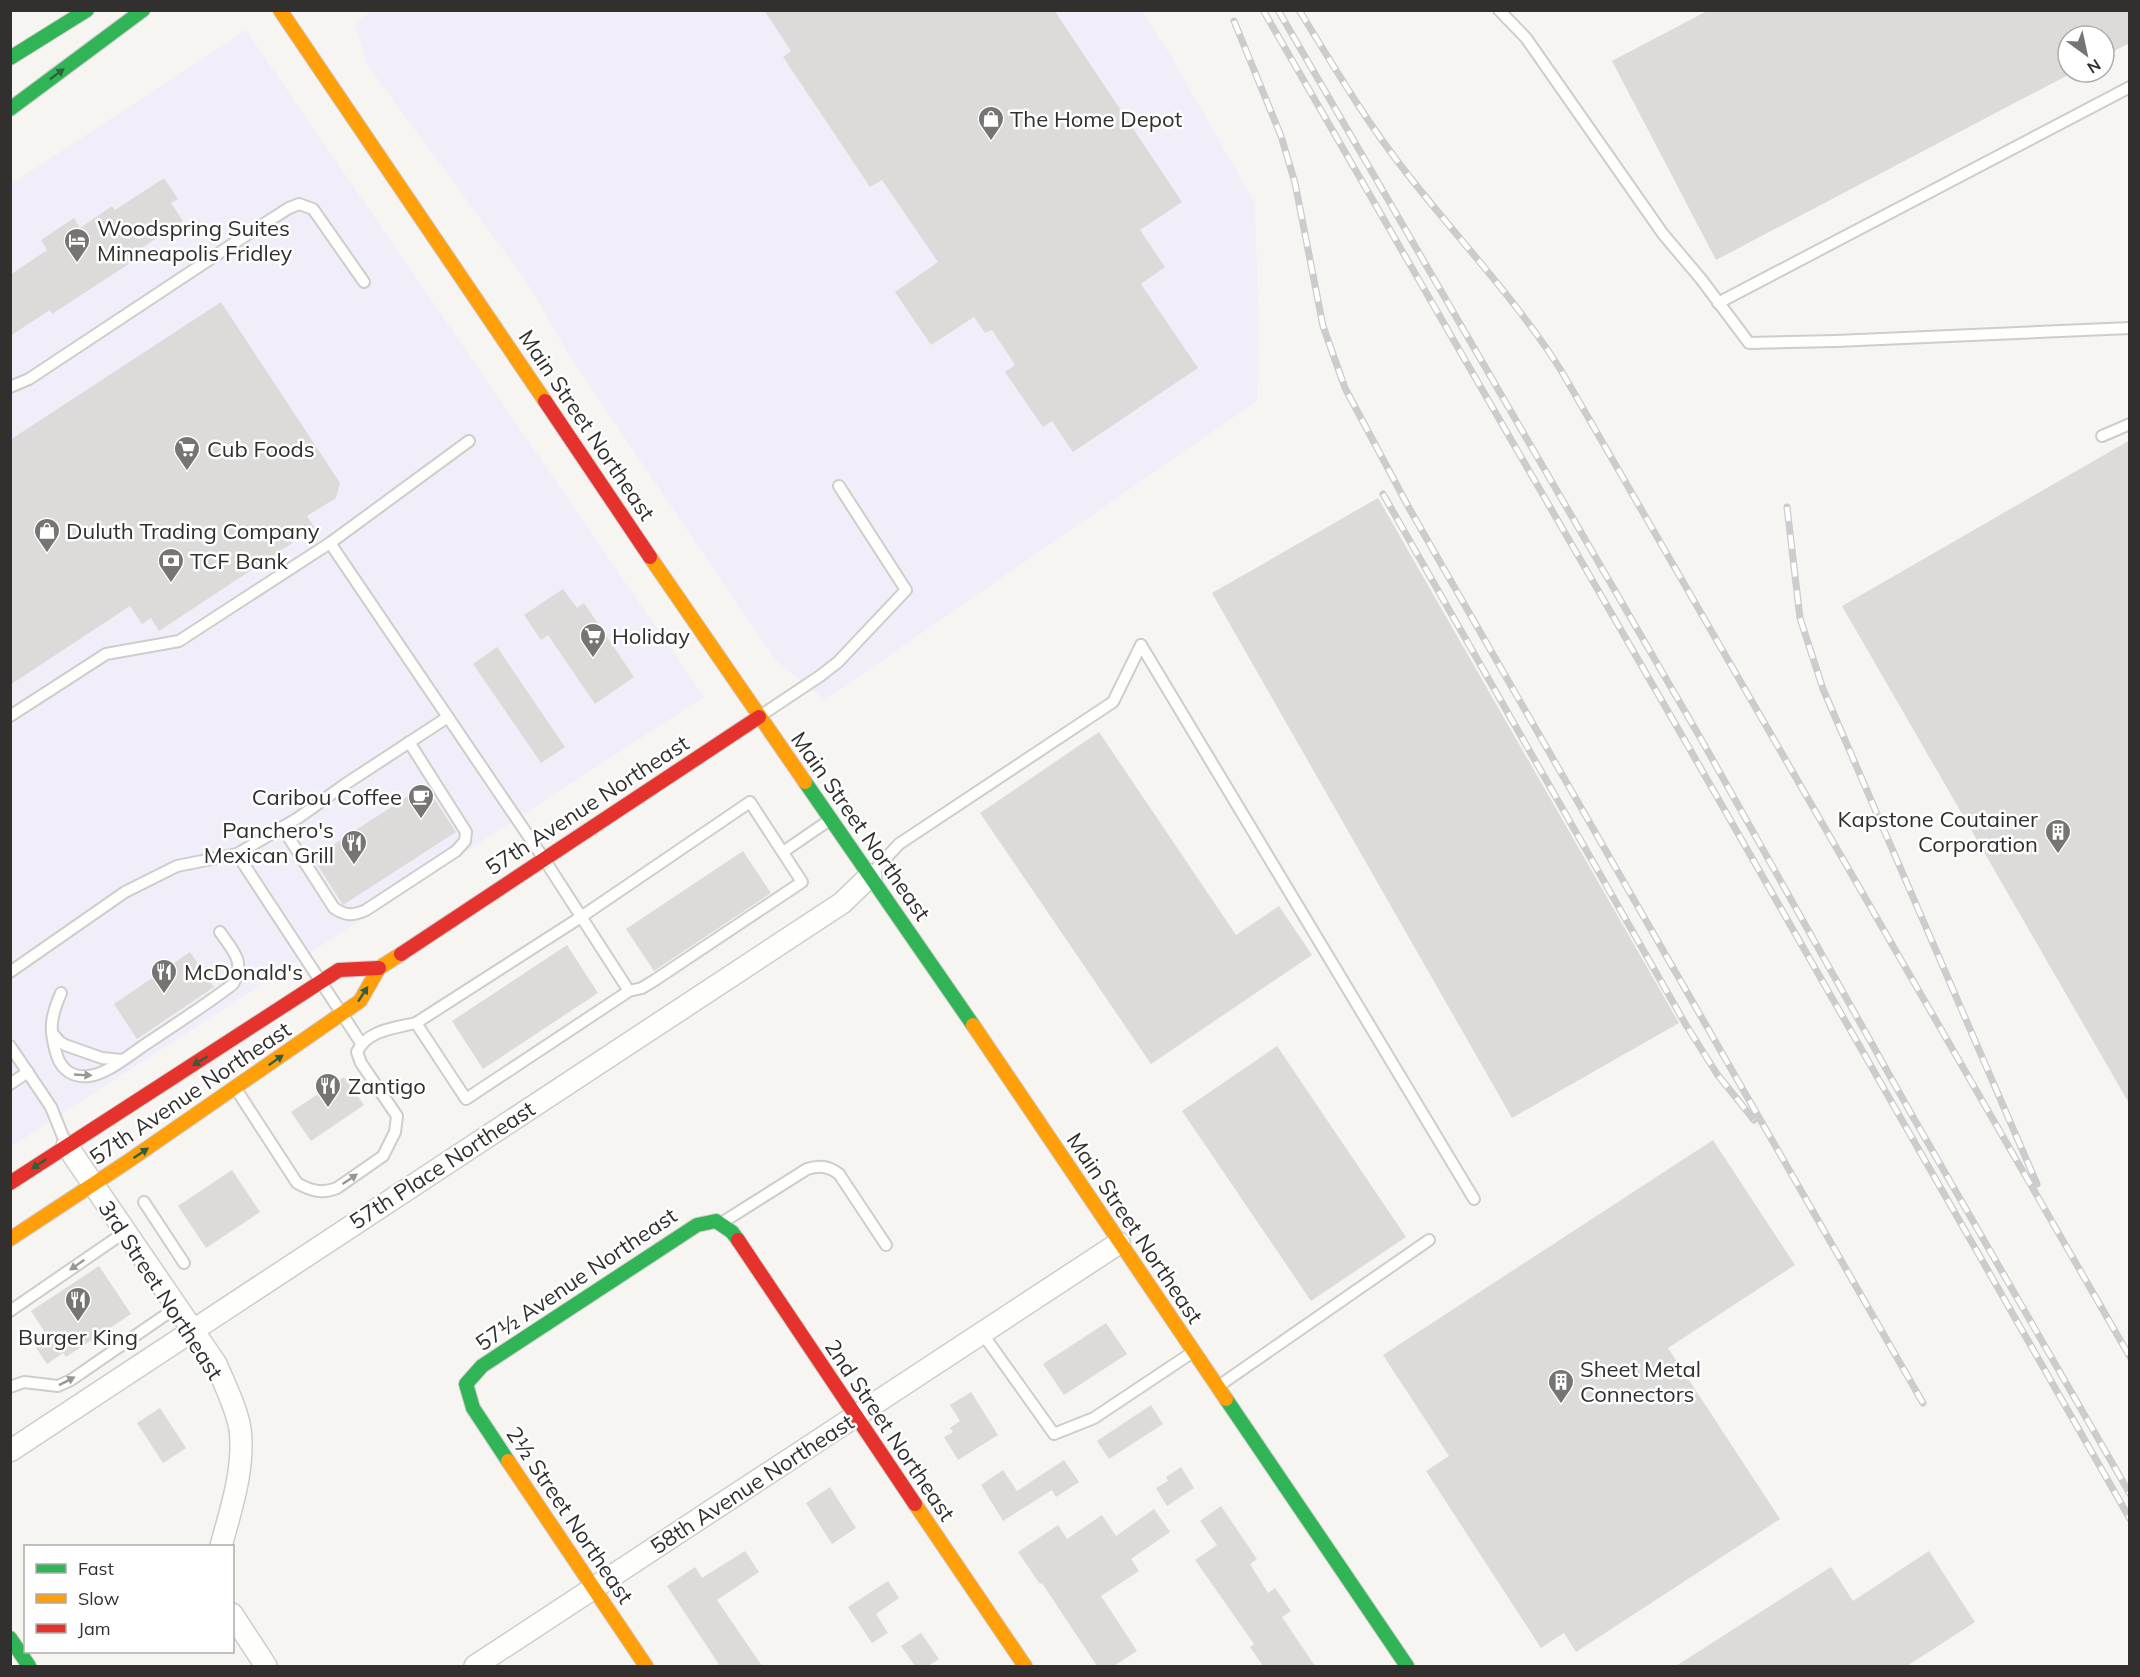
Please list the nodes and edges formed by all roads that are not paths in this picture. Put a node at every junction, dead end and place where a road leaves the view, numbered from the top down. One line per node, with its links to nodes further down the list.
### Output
1 (87, 10): 5 (main road)
2 (143, 10): 7 (main road, one-way to 2)
3 (280, 10): 19 (main road, Main Street Northeast)
4 (1503, 12): 9 (lane)
5 (10, 58)
6 (2130, 87): 9 (lane)
7 (10, 109)
8 (364, 282): 11 (lane)
9 (1718, 303): 10 (lane)
10 (2130, 328)
11 (10, 387)
12 (2130, 424): 13 (lane)
13 (2102, 436)
14 (469, 441): 16 (lane)
15 (839, 486): 19 (lane)
16 (330, 543): 17 (lane); 18 (lane)
17 (10, 717)
18 (448, 717): 20 (lane); 25 (lane)
19 (759, 717): 21 (main road, Main Street Northeast); 25 (main road, 57th Avenue Northeast)
20 (409, 742): 22 (lane); 22 (lane)
21 (831, 819): 23 (lane); 26 (main road, Main Street Northeast)
22 (282, 827): 24 (lane)
23 (783, 852): 27 (lane); 32 (lane)
24 (237, 854): 30 (lane); 31 (lane)
25 (544, 859): 27 (lane); 29 (main road, 57th Avenue Northeast)
26 (871, 875): 46 (lane); 52 (main road, Main Street Northeast); 57 (street, 57th Place Northeast)
27 (580, 917): 32 (lane); 35 (lane)
28 (220, 932): 39 (lane)
29 (379, 968): 31 (main road, 57th Avenue Northeast); 34 (main road, 57th Avenue Northeast, one-way to 29)
30 (10, 972)
31 (321, 982): 34 (lane); 43 (main road, 57th Avenue Northeast, one-way to 43)
32 (629, 991): 35 (lane)
33 (61, 993): 36 (lane)
34 (341, 1013): 37 (lane); 42 (main road, 57th Avenue Northeast, one-way to 34)
35 (416, 1023): 37 (lane)
36 (51, 1032): 39 (lane); 39 (lane, one-way to 39)
37 (361, 1043): 42 (lane, one-way to 37)
38 (10, 1046): 40 (lane)
39 (122, 1060)
40 (28, 1072): 41 (lane); 43 (lane)
41 (10, 1084)
42 (235, 1088): 45 (main road, 57th Avenue Northeast, one-way to 42)
43 (67, 1146): 44 (main road, 57th Avenue Northeast, one-way to 44); 45 (street, 3rd Street Northeast)
44 (10, 1183)
45 (92, 1185): 49 (street, 3rd Street Northeast); 50 (main road, 57th Avenue Northeast)
46 (1474, 1200)
47 (144, 1202): 54 (lane)
48 (718, 1222): 53 (lane); 60 (main road, 57½ Avenue Northeast); 63 (main road, 2nd Street Northeast)
49 (125, 1232): 55 (street, 3rd Street Northeast); 56 (lane, one-way to 56)
50 (10, 1239)
51 (1429, 1240): 62 (lane)
52 (1119, 1243): 58 (street, 58th Avenue Northeast); 59 (main road, Main Street Northeast)
53 (886, 1245)
54 (183, 1263)
55 (177, 1307): 57 (street, 3rd Street Northeast); 61 (lane, one-way to 55)
56 (10, 1311)
57 (193, 1330): 64 (street, 57th Place Northeast); 65 (street, 3rd Street Northeast)
58 (982, 1333): 59 (lane); 63 (street, 58th Avenue Northeast)
59 (1193, 1352): 62 (main road, Main Street Northeast)
60 (466, 1384): 66 (main road, 2½ Street Northeast)
61 (10, 1387)
62 (1217, 1387): 74 (main road, Main Street Northeast)
63 (855, 1416): 66 (street, 58th Avenue Northeast); 73 (main road, 2nd Street Northeast)
64 (10, 1451)
65 (220, 1545)
66 (593, 1589): 71 (street, 58th Avenue Northeast); 72 (main road, 2½ Street Northeast)
67 (234, 1617): 70 (street)
68 (10, 1638): 69 (main road)
69 (29, 1666)
70 (267, 1666)
71 (475, 1666)
72 (646, 1666)
73 (1025, 1666)
74 (1407, 1666)

